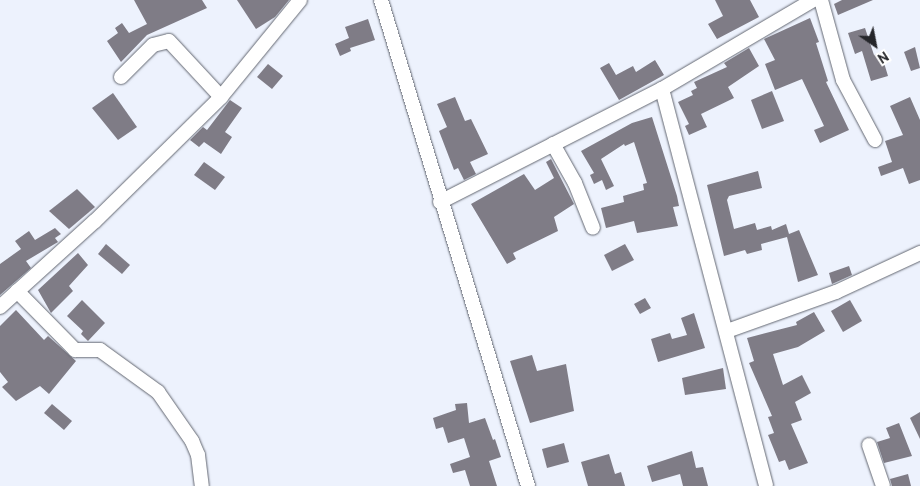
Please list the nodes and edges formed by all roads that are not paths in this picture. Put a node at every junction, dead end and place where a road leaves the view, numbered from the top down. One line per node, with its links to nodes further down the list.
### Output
1 (300, 0): 7 (street)
2 (381, 0): 10 (street)
3 (812, 0): 6 (street)
4 (821, 0): 8 (street)
5 (121, 76): 7 (street)
6 (662, 89): 9 (street); 15 (street)
7 (221, 97): 13 (street)
8 (875, 140)
9 (553, 144): 10 (street); 11 (street)
10 (440, 202): 18 (street)
11 (594, 228)
12 (920, 253): 15 (street)
13 (17, 291): 14 (street); 17 (street)
14 (0, 307)
15 (727, 332): 19 (street)
16 (869, 445): 20 (street)
17 (202, 486)
18 (528, 486)
19 (766, 486)
20 (883, 486)

